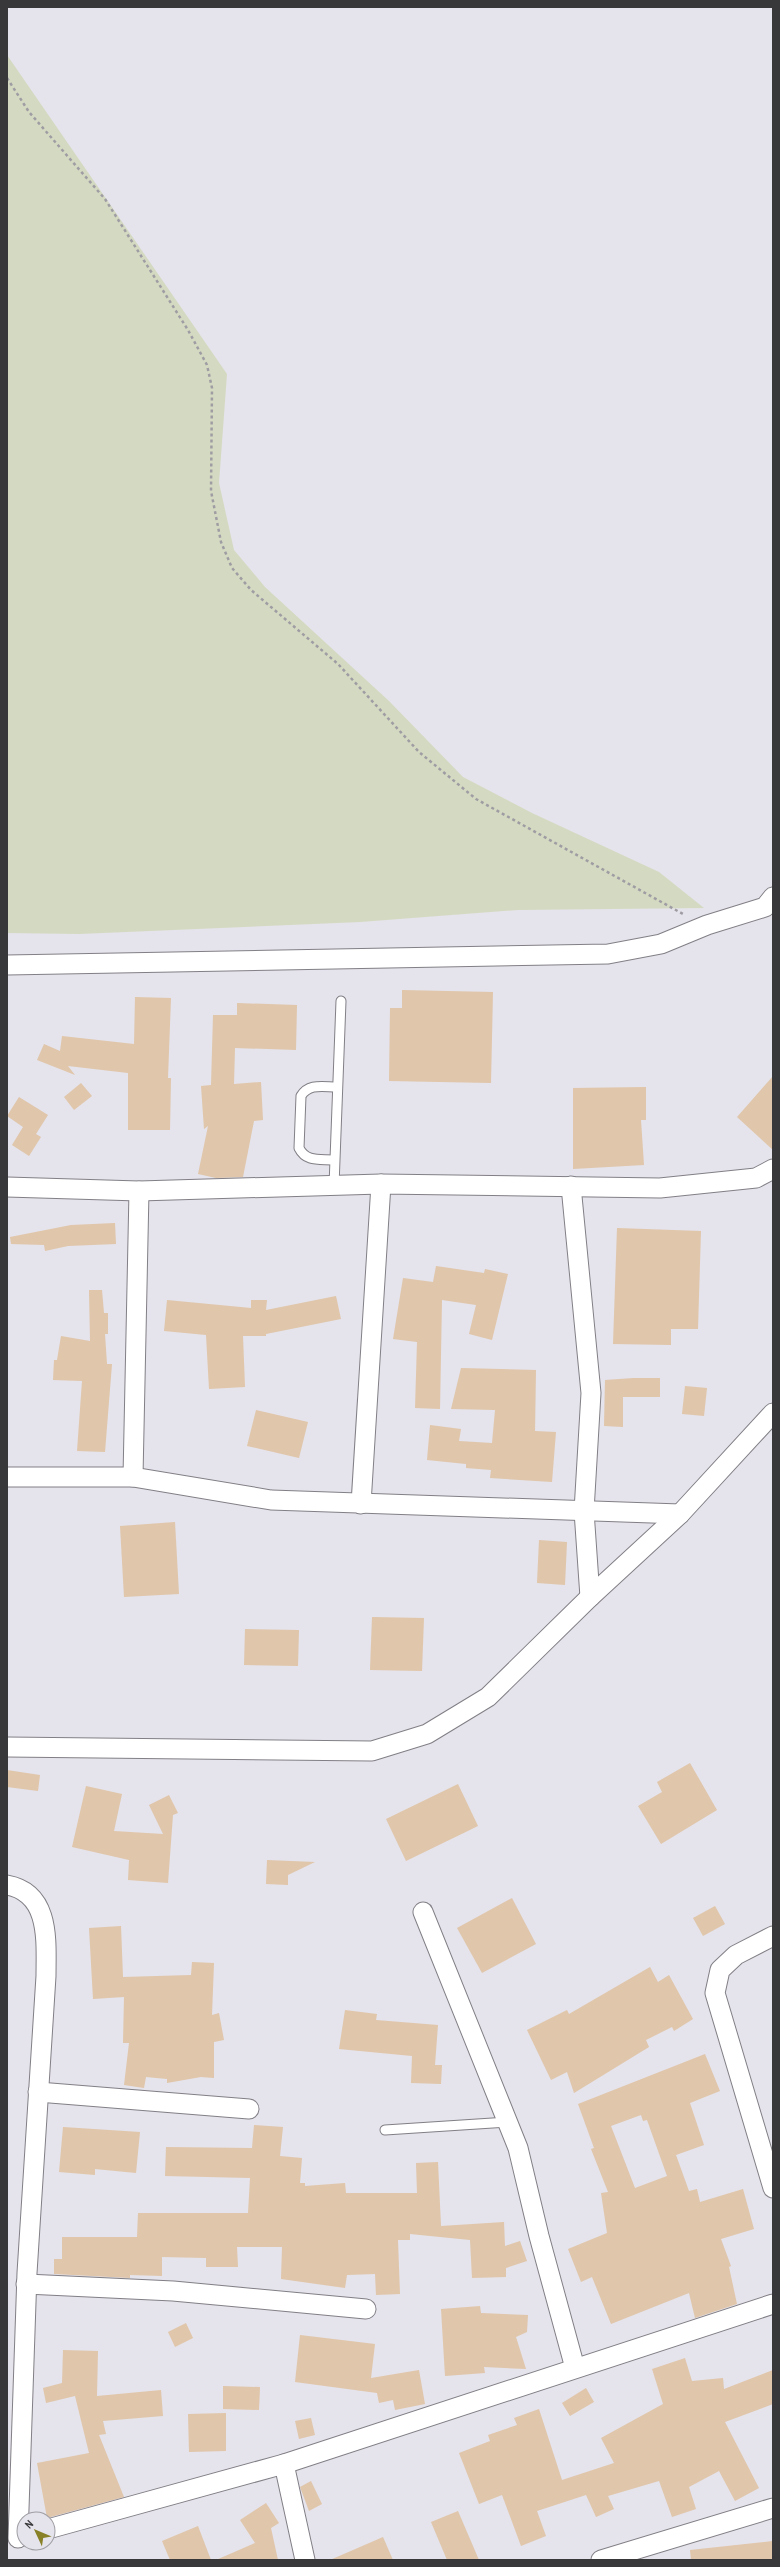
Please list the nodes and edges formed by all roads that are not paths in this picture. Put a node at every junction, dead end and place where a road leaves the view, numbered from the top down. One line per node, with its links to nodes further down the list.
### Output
1 (770, 906): 2 (street)
2 (7, 965)
3 (340, 1001): 4 (lane)
4 (336, 1087): 5 (lane); 5 (lane)
5 (334, 1160): 8 (lane)
6 (773, 1169): 9 (street)
7 (381, 1184): 8 (street); 9 (street); 15 (street)
8 (334, 1186): 11 (street)
9 (571, 1186): 16 (street)
10 (7, 1187): 11 (street)
11 (139, 1191): 14 (street)
12 (773, 1413): 17 (street)
13 (7, 1477): 14 (street)
14 (133, 1477): 15 (street)
15 (362, 1504): 16 (street)
16 (584, 1511): 17 (street); 18 (street)
17 (680, 1514): 18 (street)
18 (590, 1597): 19 (street)
19 (7, 1747)
20 (7, 1886): 23 (street)
21 (423, 1912): 25 (street)
22 (773, 1936): 27 (street)
23 (38, 2092): 24 (street); 28 (street)
24 (249, 2109)
25 (508, 2122): 26 (lane); 31 (street)
26 (385, 2130)
27 (773, 2188)
28 (26, 2284): 30 (street); 34 (street)
29 (773, 2304): 31 (street)
30 (366, 2309)
31 (575, 2368): 32 (street)
32 (284, 2464): 35 (street); 36 (street)
33 (773, 2508): 37 (street)
34 (17, 2511)
35 (56, 2527)
36 (305, 2560)
37 (601, 2560)

